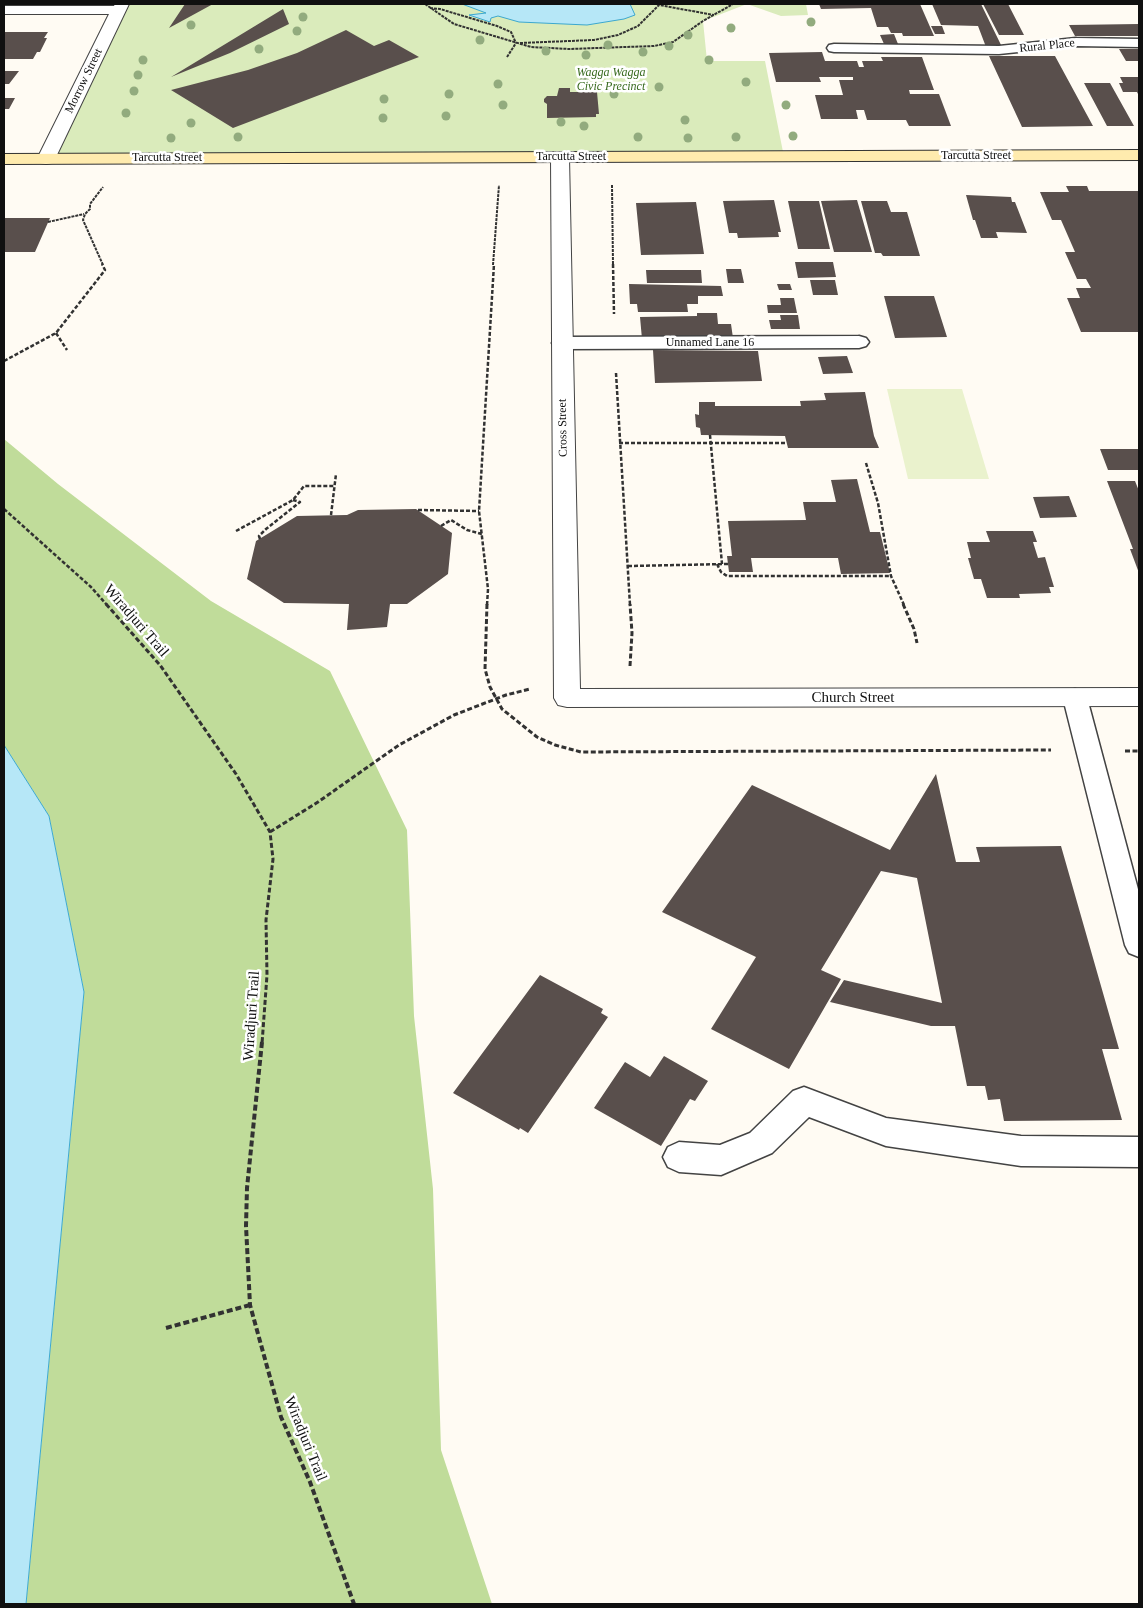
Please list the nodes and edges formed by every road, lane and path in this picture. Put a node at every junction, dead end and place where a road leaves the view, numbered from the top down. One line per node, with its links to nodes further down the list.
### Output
1 (425, 4): 4 (path)
2 (734, 4): 6 (path)
3 (120, 7): 5 (street); 13 (street, Morrow Street)
4 (430, 8): 7 (path); 7 (path)
5 (4, 10)
6 (714, 16): 7 (path); 7 (path)
7 (516, 43): 10 (path)
8 (1139, 43): 9 (lane, Rural Place)
9 (834, 48)
10 (507, 57)
11 (1139, 155): 12 (street, Tarcutta Street)
12 (560, 157): 13 (street, Tarcutta Street); 22 (street, Cross Street)
13 (46, 158): 14 (street, Tarcutta Street)
14 (4, 159)
15 (612, 182): 23 (path)
16 (499, 184): 36 (path)
17 (105, 185): 18 (path)
18 (85, 214): 19 (path); 20 (path)
19 (48, 222)
20 (56, 333): 24 (path); 25 (path)
21 (859, 342): 23 (lane, Unnamed Lane 16)
22 (562, 344): 23 (lane, Unnamed Lane 16); 48 (street, Cross Street)
23 (615, 344): 27 (path)
24 (67, 350)
25 (4, 361)
26 (710, 435): 28 (path)
27 (619, 443): 28 (path); 45 (path)
28 (712, 443): 29 (path); 43 (path)
29 (786, 443)
30 (866, 463): 46 (path)
31 (336, 474): 32 (path)
32 (334, 486): 33 (path); 37 (path)
33 (293, 500): 39 (path); 41 (path)
34 (4, 510): 55 (path, Wiradjuri Trail)
35 (418, 510): 36 (path)
36 (479, 511): 40 (path)
37 (331, 515)
38 (441, 526): 40 (path)
39 (236, 531)
40 (482, 534): 52 (path)
41 (260, 539)
42 (717, 564): 43 (path); 45 (path); 46 (path)
43 (722, 564): 44 (path)
44 (728, 564)
45 (628, 566): 49 (path)
46 (891, 576): 47 (path)
47 (917, 642)
48 (567, 689): 49 (street, Church Street); 52 (path)
49 (631, 698): 50 (street, Church Street)
50 (1075, 698): 51 (street, Church Street); 53 (lane)
51 (1139, 698)
52 (496, 699): 53 (path); 55 (path)
53 (1089, 750): 54 (path); 56 (lane)
54 (1139, 751)
55 (270, 832): 59 (path, Wiradjuri Trail)
56 (1139, 945)
57 (1139, 1152): 58 (lane)
58 (679, 1157)
59 (250, 1305): 60 (path); 61 (path, Wiradjuri Trail)
60 (166, 1328)
61 (354, 1604)

